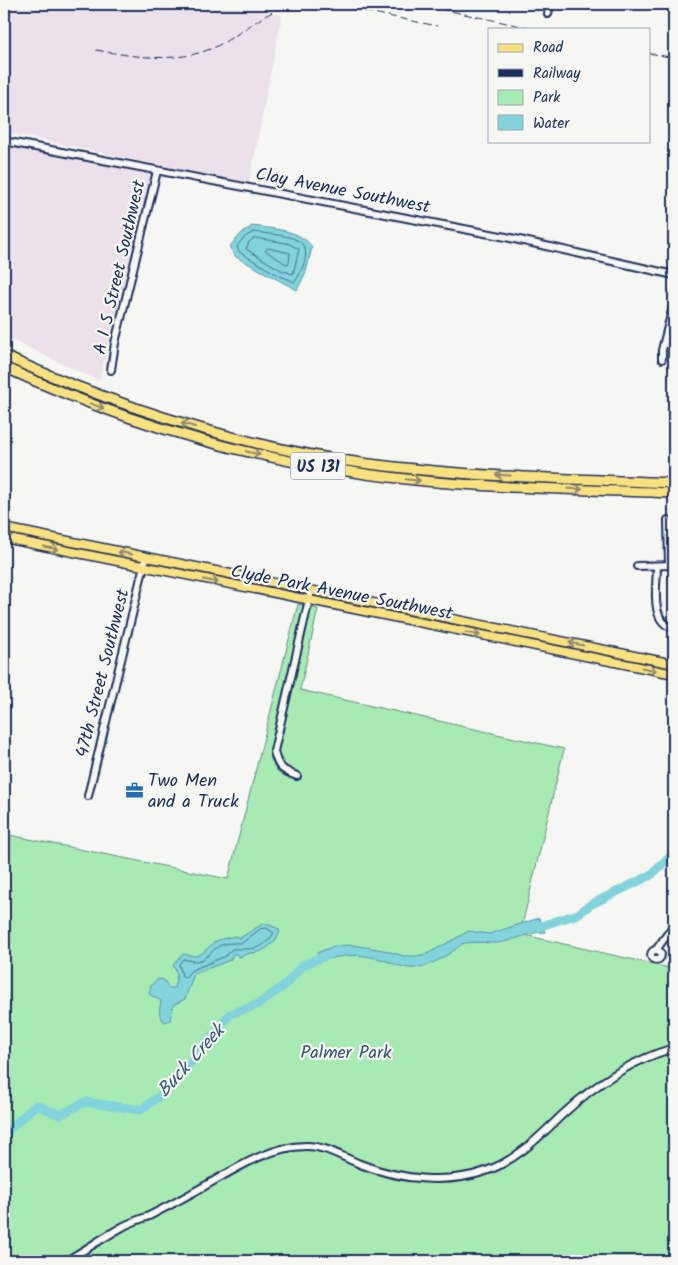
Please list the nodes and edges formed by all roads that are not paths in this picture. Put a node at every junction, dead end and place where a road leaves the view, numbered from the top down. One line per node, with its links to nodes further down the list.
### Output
1 (550, 4): 2 (street)
2 (548, 14)
3 (4, 141): 4 (street, Clay Avenue Southwest)
4 (157, 171): 5 (street, Clay Avenue Southwest); 11 (street, A I S Street Southwest)
5 (674, 275)
6 (674, 303): 9 (street)
7 (4, 351): 13 (highway)
8 (4, 356): 13 (highway, US 131)
9 (662, 359)
10 (4, 368): 14 (highway, US 131)
11 (112, 370)
12 (4, 371): 14 (highway)
13 (46, 375): 15 (highway, US 131, one-way to 13)
14 (74, 398): 16 (highway, US 131, one-way to 16)
15 (674, 483)
16 (674, 493)
17 (668, 520): 23 (street)
18 (4, 528): 20 (main road, Clyde Park Avenue Southwest)
19 (4, 538): 21 (main road, Clyde Park Avenue Southwest)
20 (53, 538): 21 (main road); 22 (main road, Clyde Park Avenue Southwest, one-way to 20)
21 (30, 544): 26 (main road, Clyde Park Avenue Southwest, one-way to 26)
22 (146, 557): 26 (street, 47th Street Southwest); 27 (main road, Clyde Park Avenue Southwest)
23 (672, 565): 25 (street)
24 (637, 566): 25 (street)
25 (657, 566): 32 (street)
26 (144, 567): 28 (main road, Clyde Park Avenue Southwest, one-way to 28); 39 (street, 47th Street Southwest)
27 (311, 591): 28 (street); 29 (main road, Clyde Park Avenue Southwest)
28 (309, 601): 30 (main road, Clyde Park Avenue Southwest); 38 (street)
29 (360, 601): 30 (main road); 31 (main road, Clyde Park Avenue Southwest)
30 (358, 611): 33 (main road, Clyde Park Avenue Southwest, one-way to 33)
31 (493, 628): 33 (main road); 34 (main road, Clyde Park Avenue Southwest, one-way to 31)
32 (674, 628)
33 (491, 638): 35 (main road, Clyde Park Avenue Southwest)
34 (624, 654): 35 (main road); 36 (main road, Clyde Park Avenue Southwest)
35 (622, 664): 37 (main road, Clyde Park Avenue Southwest, one-way to 37)
36 (674, 664)
37 (674, 674)
38 (297, 776)
39 (88, 796)
40 (674, 925): 41 (street)
41 (656, 950)
42 (674, 1048): 43 (street)
43 (66, 1261)

